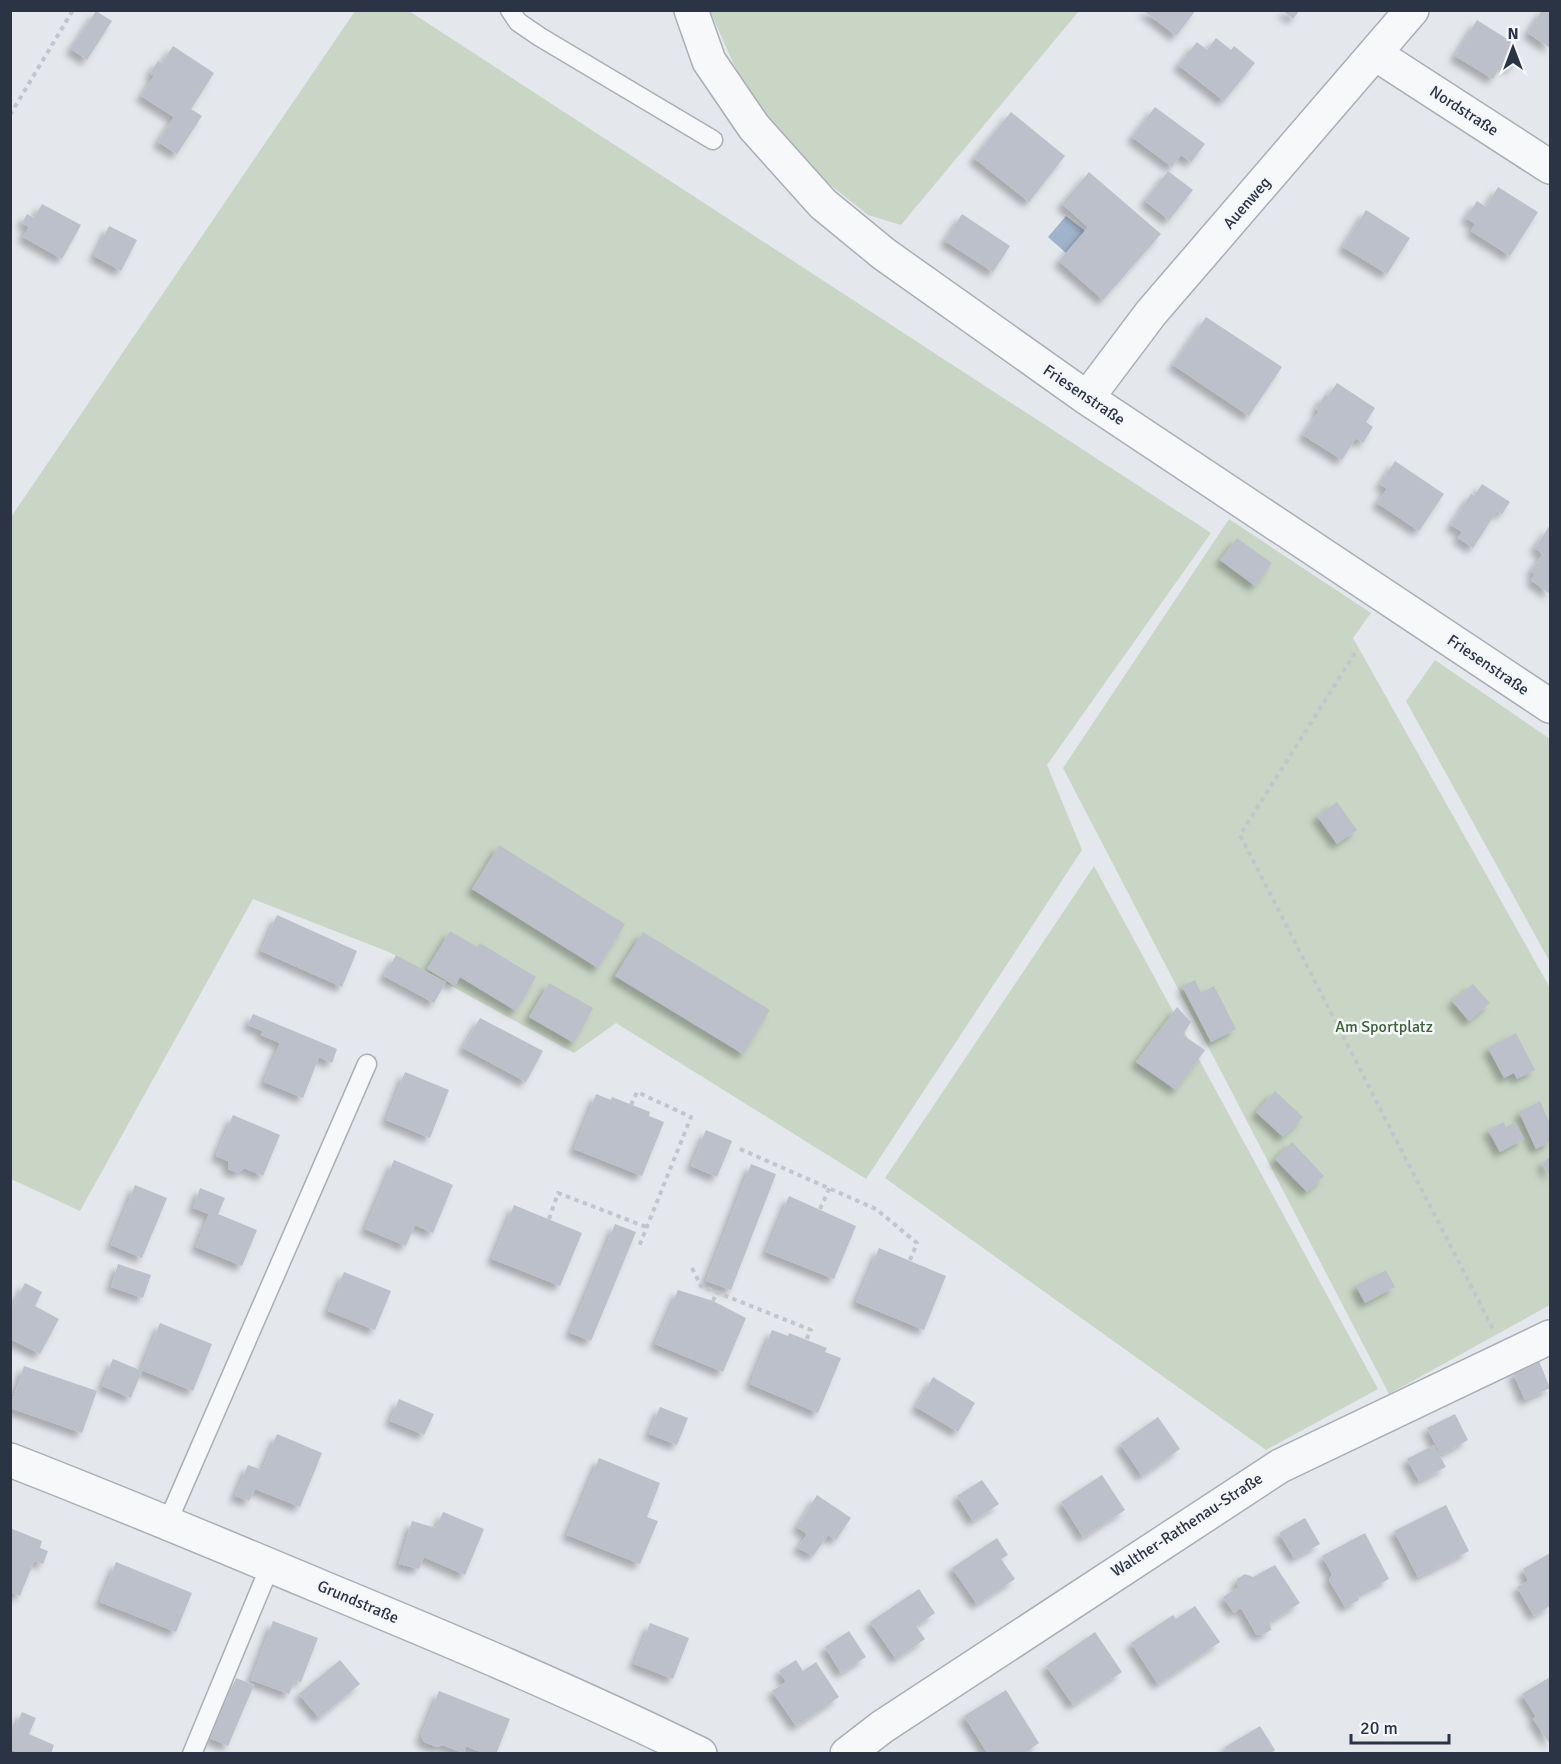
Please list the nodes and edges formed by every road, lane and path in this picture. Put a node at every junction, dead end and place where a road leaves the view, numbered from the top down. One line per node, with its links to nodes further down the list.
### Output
1 (73, 10): 6 (path)
2 (510, 10): 7 (lane)
3 (691, 10): 9 (street, Friesenstraße)
4 (1412, 10): 5 (street, Auenweg)
5 (1377, 55): 8 (street, Nordstraße); 9 (street, Auenweg)
6 (10, 115)
7 (713, 140)
8 (1551, 167)
9 (1087, 398): 11 (street, Friesenstraße)
10 (1355, 653): 26 (path)
11 (1551, 706)
12 (367, 1064): 28 (lane)
13 (632, 1105): 18 (path)
14 (740, 1149): 15 (path)
15 (830, 1187): 16 (path); 20 (path)
16 (820, 1209)
17 (549, 1219): 18 (path)
18 (649, 1228): 19 (path)
19 (638, 1249)
20 (910, 1260)
21 (692, 1268): 22 (path)
22 (717, 1292): 23 (path); 25 (path)
23 (713, 1301)
24 (1551, 1337): 26 (street, Walther-Rathenau-Straße)
25 (806, 1340)
26 (1509, 1359): 32 (street, Walther-Rathenau-Straße)
27 (10, 1460): 28 (street, Grundstraße)
28 (168, 1521): 29 (street, Grundstraße)
29 (270, 1566): 30 (lane); 31 (street, Grundstraße)
30 (192, 1754)
31 (700, 1754)
32 (847, 1754)

